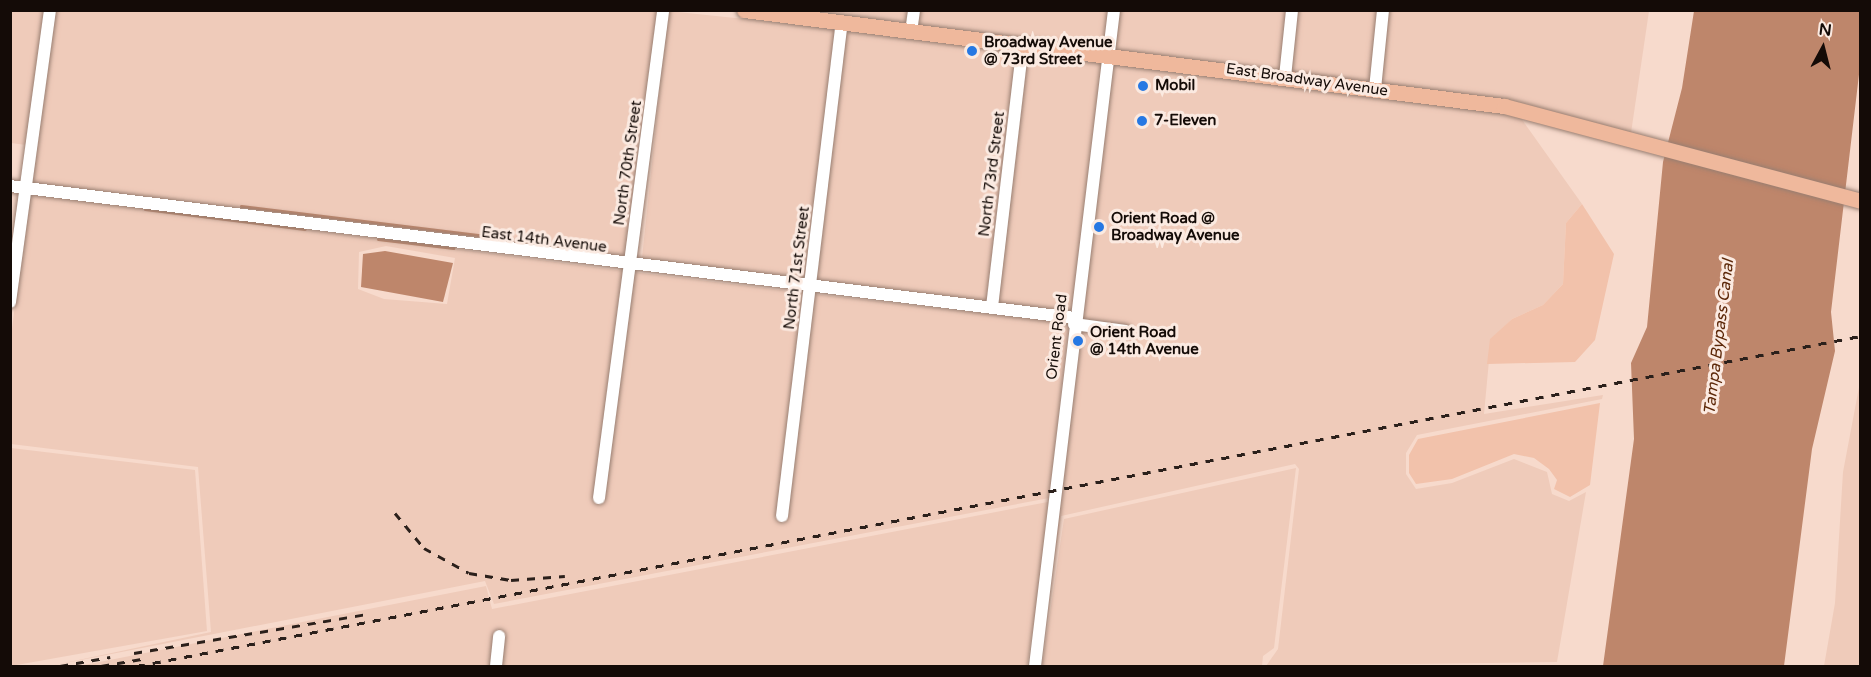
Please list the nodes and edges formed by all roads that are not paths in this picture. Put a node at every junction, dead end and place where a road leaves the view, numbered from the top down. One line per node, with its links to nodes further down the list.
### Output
1 (50, 10): 16 (street)
2 (663, 10): 18 (street, North 70th Street)
3 (744, 10): 8 (main road, East Broadway Avenue)
4 (914, 10): 10 (street)
5 (1114, 10): 12 (street, Orient Road)
6 (1292, 10): 13 (street)
7 (1383, 10): 14 (street)
8 (790, 13): 9 (main road, East Broadway Avenue)
9 (842, 23): 10 (main road, East Broadway Avenue); 19 (street, North 71st Street)
10 (911, 32): 11 (main road, East Broadway Avenue)
11 (1023, 44): 12 (main road, East Broadway Avenue); 21 (street, North 73rd Street)
12 (1108, 55): 13 (main road, East Broadway Avenue); 22 (street, Orient Road)
13 (1285, 77): 14 (main road, East Broadway Avenue)
14 (1375, 89): 17 (main road, East Broadway Avenue)
15 (10, 186): 16 (street, East 14th Avenue)
16 (25, 188): 18 (street, East 14th Avenue); 20 (street)
17 (1859, 201)
18 (629, 267): 19 (street, East 14th Avenue); 24 (street, North 70th Street)
19 (809, 288): 21 (street, East 14th Avenue); 25 (street, North 71st Street)
20 (10, 302)
21 (992, 307): 22 (street, East 14th Avenue)
22 (1074, 321): 23 (street, East 14th Avenue); 28 (street, Orient Road)
23 (1126, 331)
24 (598, 498)
25 (782, 516)
26 (499, 636): 27 (street)
27 (496, 666)
28 (1035, 666)

